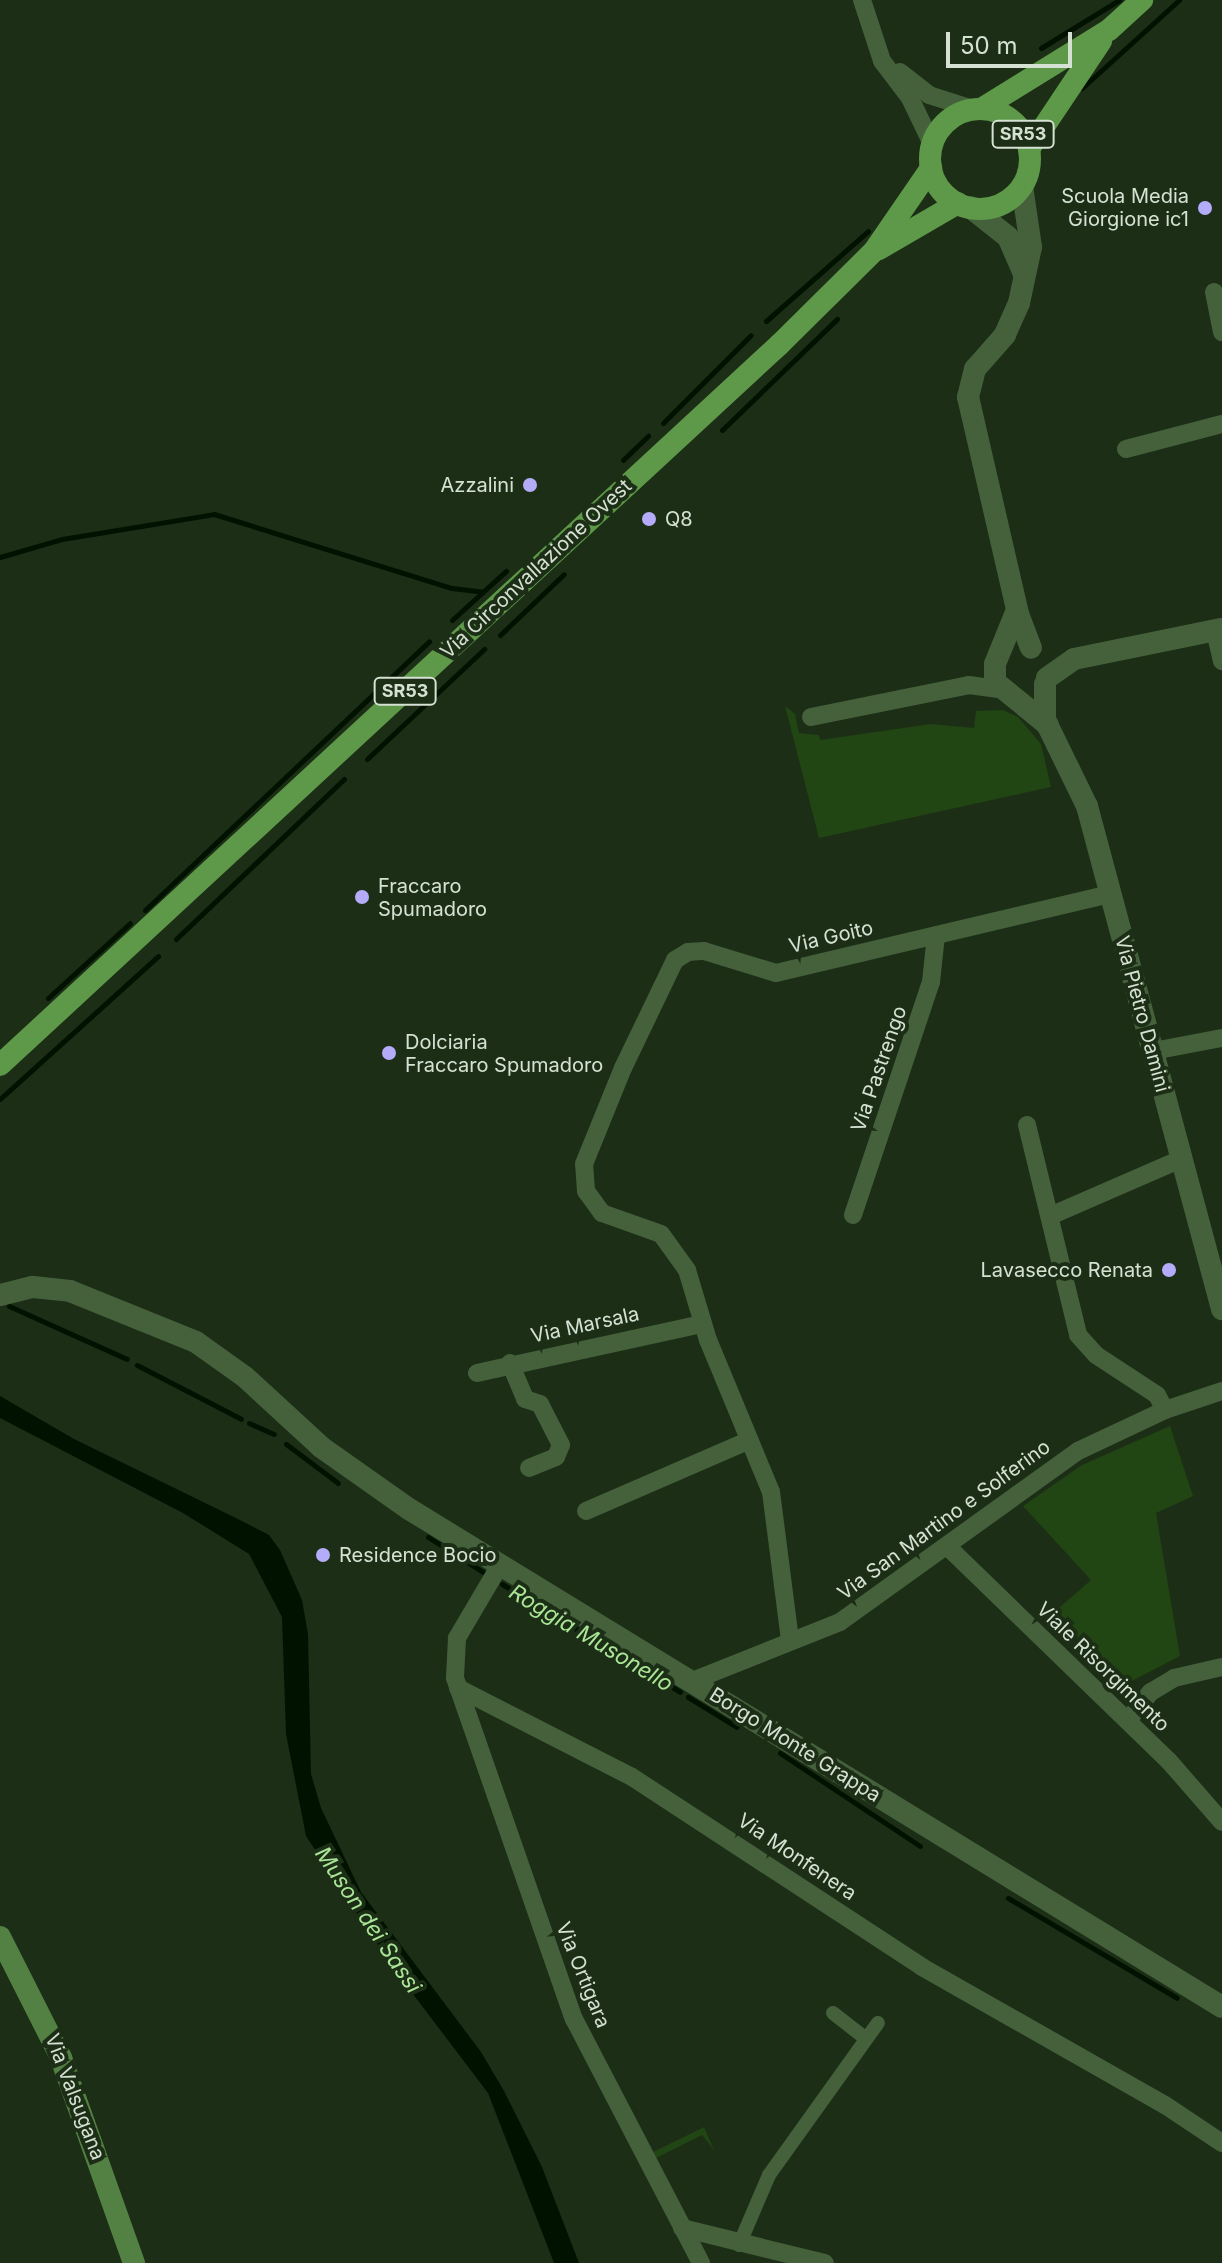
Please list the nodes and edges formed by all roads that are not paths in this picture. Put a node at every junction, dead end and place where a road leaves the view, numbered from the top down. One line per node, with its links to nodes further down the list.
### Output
1 (862, 0): 4 (street)
2 (1142, 0): 3 (main road, SR53)
3 (1109, 30): 5 (main road, SR53); 7 (main road, SR53)
4 (878, 51): 5 (street); 6 (street)
5 (977, 109): 6 (main road, SR53); 7 (main road, SR53)
6 (932, 144): 8 (main road)
7 (1029, 149): 9 (main road, SR53)
8 (931, 168): 10 (main road); 11 (main road, Via Circonvallazione Ovest / SR53)
9 (1022, 186): 10 (main road, Via Circonvallazione Ovest / SR53); 12 (street)
10 (964, 205): 11 (main road, Via Circonvallazione Ovest / SR53); 12 (street)
11 (874, 251): 29 (main road, Via Circonvallazione Ovest / SR53)
12 (1024, 274): 17 (street)
13 (1214, 292): 14 (street)
14 (1222, 332)
15 (1222, 424): 16 (street)
16 (1126, 449)
17 (1017, 608): 19 (street); 22 (street)
18 (1219, 630): 20 (street); 21 (street)
19 (1034, 649): 20 (street); 22 (street); 23 (street)
20 (1077, 658): 23 (street)
21 (1222, 661)
22 (1001, 678): 23 (street); 24 (street); 25 (street)
23 (1046, 681): 25 (street)
24 (811, 717)
25 (1048, 725): 26 (street, Via Pietro Damini)
26 (1109, 894): 27 (street, Via Goito); 30 (street, Via Pietro Damini)
27 (936, 935): 35 (street, Via Pastrengo); 39 (street, Via Goito)
28 (1222, 1038): 30 (street)
29 (22, 1049): 31 (main road, Via Circonvallazione Ovest / SR53); 32 (main road, Via Circonvallazione Ovest / SR53)
30 (1153, 1051): 34 (street, Via Pietro Damini)
31 (0, 1065)
32 (0, 1074)
33 (1027, 1125): 36 (street)
34 (1181, 1159): 36 (street); 38 (street, Via Pietro Damini)
35 (853, 1215)
36 (1050, 1216): 43 (street)
37 (0, 1295): 48 (street, Borgo Monte Grappa)
38 (1222, 1309)
39 (702, 1324): 40 (street, Via Marsala); 44 (street)
40 (510, 1363): 41 (street, Via Marsala); 45 (street)
41 (477, 1373)
42 (1222, 1391): 43 (street, Via San Martino e Solferino)
43 (1165, 1410): 47 (street, Via San Martino e Solferino)
44 (748, 1441): 46 (street); 49 (street)
45 (529, 1468)
46 (586, 1511)
47 (949, 1548): 49 (street, Via San Martino e Solferino); 53 (street, Viale Risorgimento)
48 (500, 1565): 51 (street, Borgo Monte Grappa); 52 (street)
49 (790, 1640): 51 (street, Via San Martino e Solferino)
50 (1222, 1667): 53 (street)
51 (692, 1681): 56 (street, Borgo Monte Grappa)
52 (458, 1688): 60 (street, Via Monfenera); 61 (street, Via Ortigara)
53 (1128, 1720): 54 (street, Viale Risorgimento)
54 (1222, 1822)
55 (0, 1937): 63 (main road, Via Valsugana)
56 (1222, 2007)
57 (833, 2013): 59 (street)
58 (878, 2023): 59 (street)
59 (865, 2038): 62 (street)
60 (1222, 2143)
61 (682, 2228): 62 (street); 64 (street, Via Ortigara)
62 (739, 2245): 65 (street)
63 (134, 2263)
64 (701, 2263)
65 (825, 2263)

